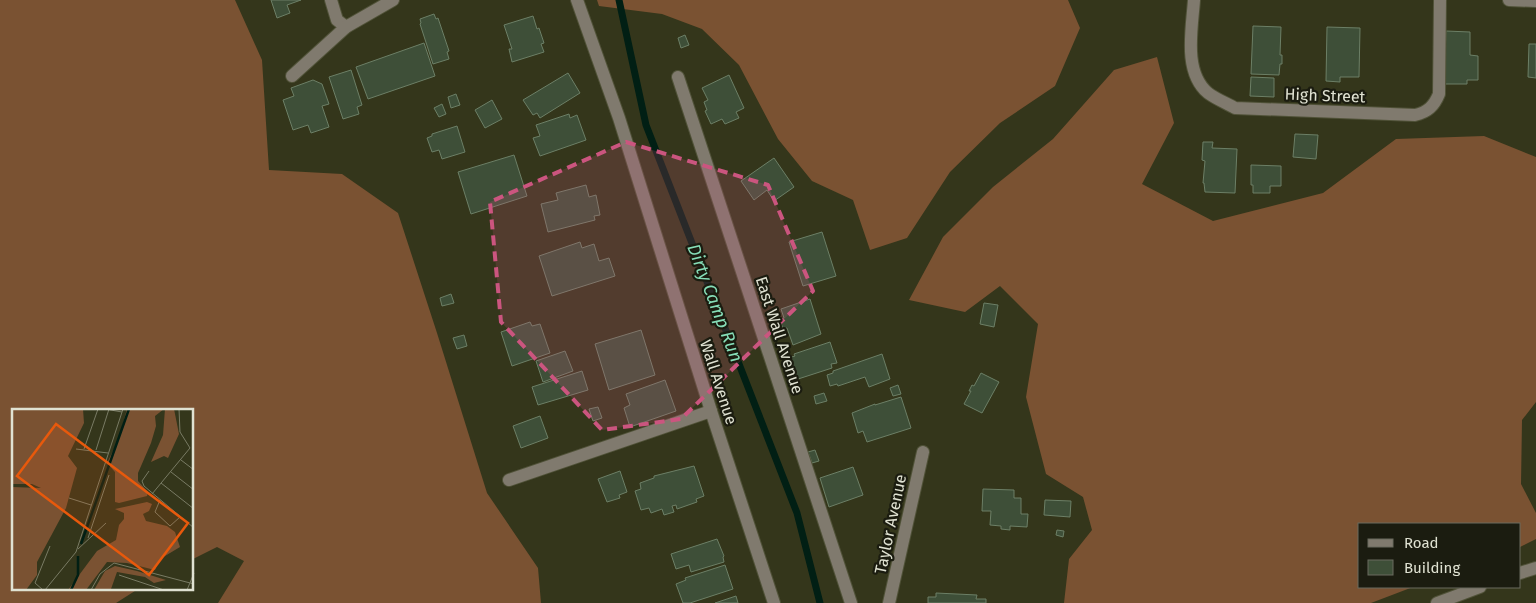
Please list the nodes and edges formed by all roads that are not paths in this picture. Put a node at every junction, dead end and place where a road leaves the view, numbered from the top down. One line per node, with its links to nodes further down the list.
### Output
1 (331, 0): 8 (street)
2 (393, 0): 8 (street)
3 (577, 0): 11 (street, Wall Avenue)
4 (1194, 0): 5 (street, High Street)
5 (1440, 0)
6 (1509, 0): 7 (street)
7 (1536, 1)
8 (346, 27): 9 (street)
9 (292, 76)
10 (678, 77): 18 (street, East Wall Avenue)
11 (711, 411): 13 (street); 17 (street, Wall Avenue)
12 (923, 452): 19 (street, Taylor Avenue)
13 (509, 480)
14 (1536, 568): 15 (street)
15 (1521, 573)
16 (1477, 588): 20 (street)
17 (774, 603)
18 (851, 603)
19 (889, 603)
20 (1437, 603)

